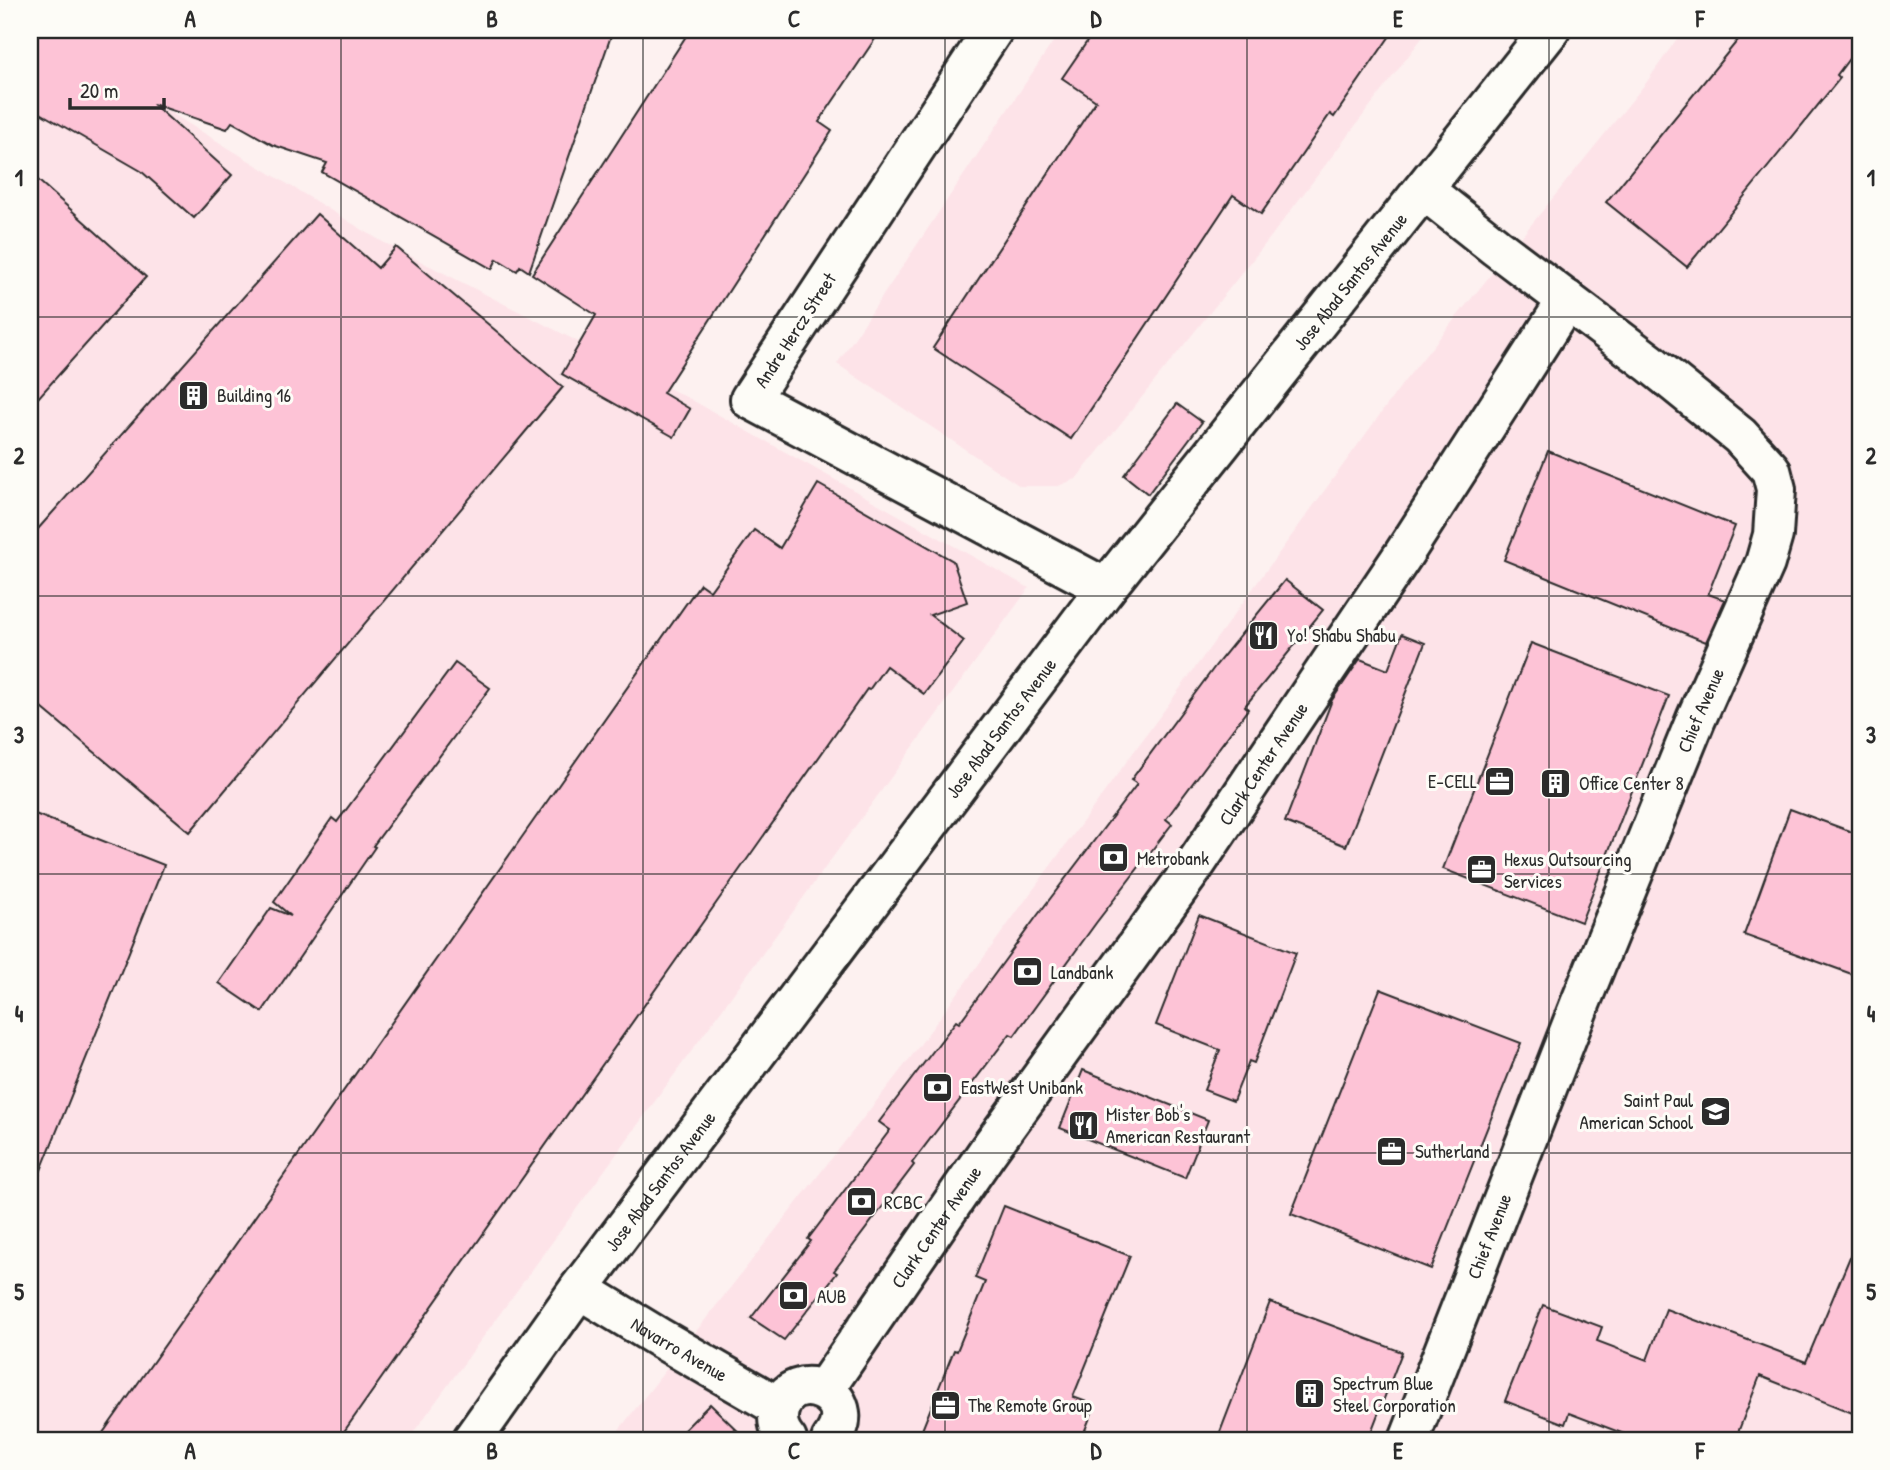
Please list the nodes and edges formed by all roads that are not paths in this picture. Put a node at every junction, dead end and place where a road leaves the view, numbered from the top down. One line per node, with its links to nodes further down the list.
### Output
1 (993, 30): 5 (street, Andre Hercz Street)
2 (1550, 30): 3 (street, Jose Abad Santos Avenue)
3 (1423, 190): 4 (street, Chief Avenue); 5 (street, Jose Abad Santos Avenue)
4 (1567, 300): 7 (street, Clark Center Avenue); 11 (street, Chief Avenue)
5 (1106, 588): 6 (street, Jose Abad Santos Avenue)
6 (579, 1289): 8 (street, Navarro Avenue); 10 (street, Jose Abad Santos Avenue)
7 (824, 1390): 8 (street); 9 (street)
8 (783, 1424)
9 (838, 1438)
10 (472, 1440)
11 (1409, 1440)

